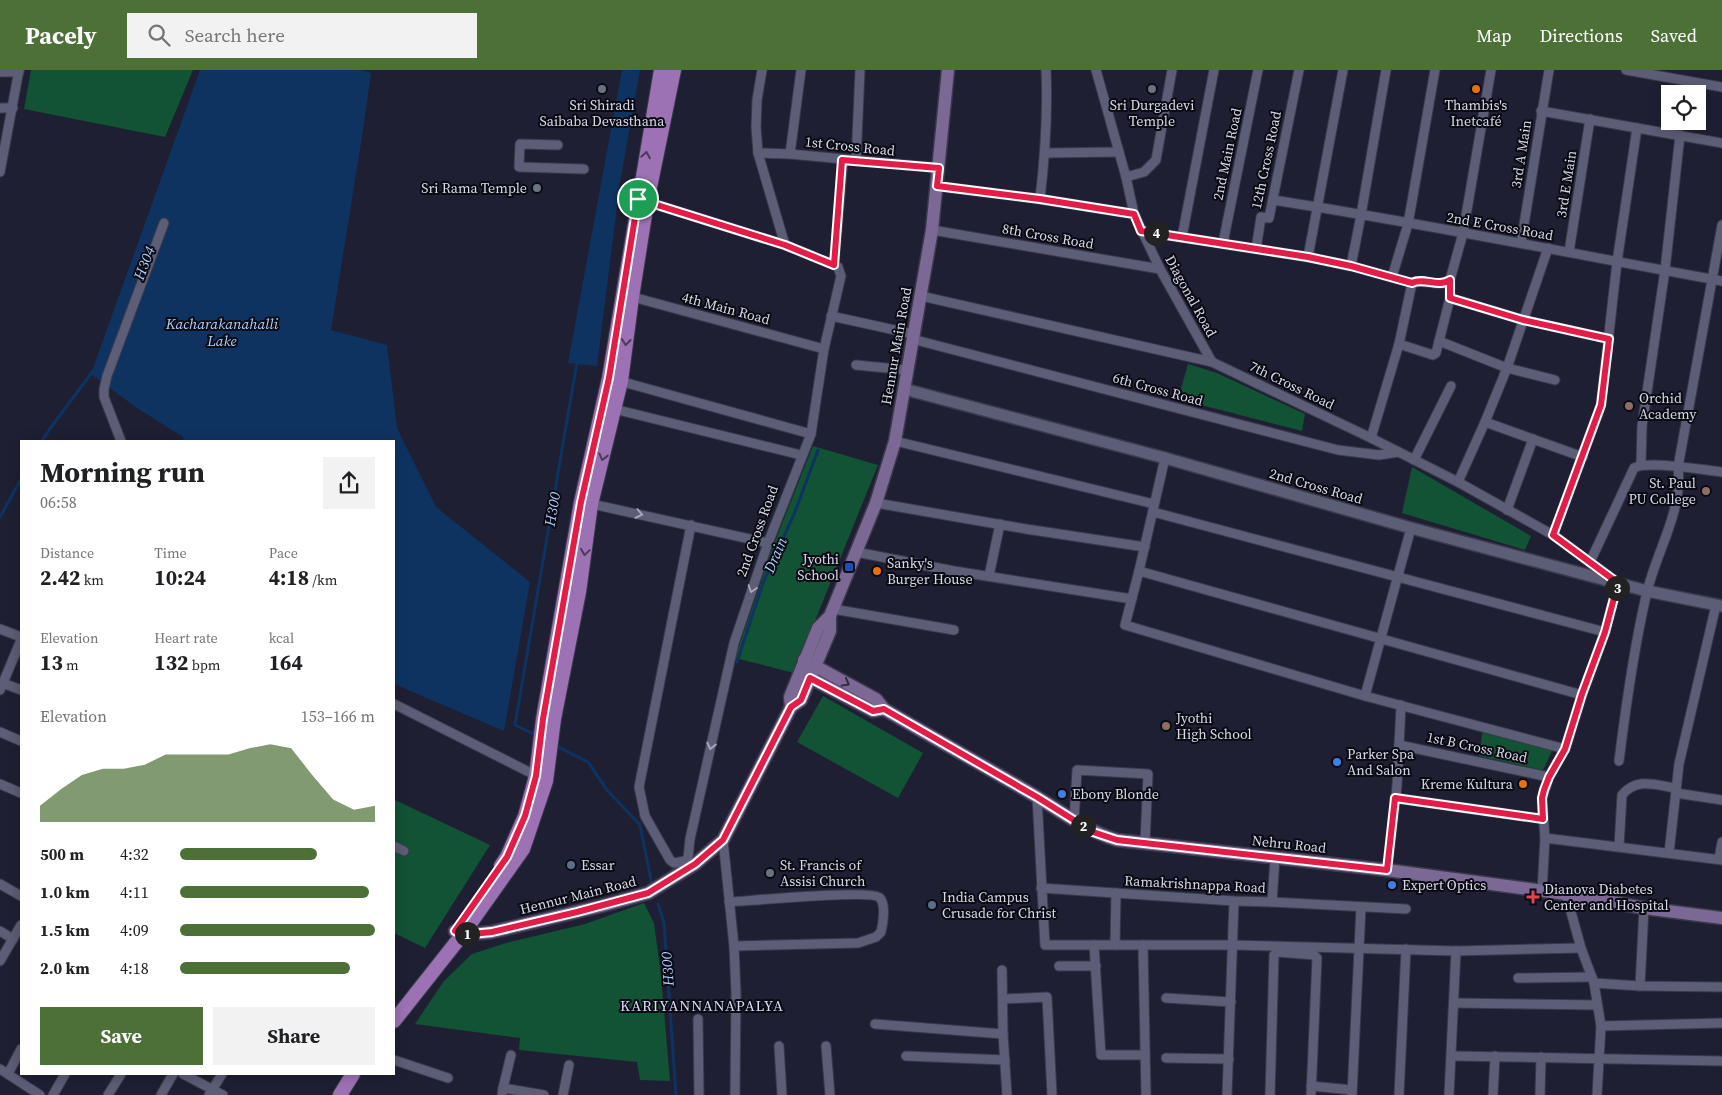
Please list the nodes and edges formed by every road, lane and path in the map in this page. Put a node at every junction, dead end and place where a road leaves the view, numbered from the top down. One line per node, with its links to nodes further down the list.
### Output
1 (660, 70): 43 (main road, one-way to 1)
2 (674, 70): 43 (main road)
3 (762, 70): 32 (street)
4 (802, 70): 34 (street)
5 (860, 70): 36 (street)
6 (948, 70): 37 (main road, Hennur Main Road)
7 (1046, 70): 33 (street)
8 (1096, 70): 31 (street, Diagonal Road)
9 (1172, 70): 40 (street)
10 (1214, 70): 54 (street)
11 (1258, 70): 55 (street, 2nd Main Road)
12 (1299, 70): 44 (street, 12th Cross Road)
13 (1343, 70): 45 (street)
14 (1386, 70): 47 (street)
15 (1435, 70): 49 (street)
16 (1491, 70): 53 (street)
17 (1549, 70): 24 (street, 3rd A Main)
18 (1626, 70): 21 (street)
19 (19, 71): 20 (street); 23 (street)
20 (0, 72)
21 (1722, 87)
22 (0, 108): 23 (street)
23 (13, 108): 30 (street)
24 (1541, 111): 25 (street); 56 (street, 3rd A Main)
25 (1590, 120): 26 (street); 60 (street, 3rd E Main)
26 (1637, 128): 27 (street); 62 (street)
27 (1680, 135): 28 (street); 66 (street)
28 (1722, 143)
29 (558, 145): 38 (street)
30 (2, 149): 39 (street)
31 (1119, 152): 33 (street); 40 (street, Diagonal Road)
32 (758, 153): 34 (street, 1st Cross Road); 57 (street)
33 (1045, 153): 42 (street)
34 (790, 154): 35 (street, 1st Cross Road)
35 (842, 160): 36 (street, 1st Cross Road); 63 (street, 2nd Cross Road)
36 (856, 161): 37 (street, 1st Cross Road)
37 (939, 168): 41 (main road, Hennur Main Road)
38 (584, 169)
39 (0, 172)
40 (1126, 177): 46 (street, Diagonal Road)
41 (937, 186): 42 (street); 51 (main road, Hennur Main Road)
42 (1040, 199): 46 (street)
43 (643, 200): 57 (street); 72 (main road)
44 (1273, 200): 45 (street, 2nd E Cross Road); 59 (street, 12th Cross Road)
45 (1318, 207): 47 (street, 2nd E Cross Road); 61 (street)
46 (1134, 214): 52 (street, Diagonal Road)
47 (1362, 215): 49 (street, 2nd E Cross Road); 64 (street)
48 (164, 223): 95 (street)
49 (1408, 224): 53 (street, 2nd E Cross Road); 67 (street)
50 (1722, 224): 68 (street)
51 (932, 230): 65 (street, 8th Cross Road); 73 (main road, Hennur Main Road)
52 (1141, 231): 54 (street); 65 (street, Diagonal Road)
53 (1463, 233): 56 (street, 2nd E Cross Road); 69 (street)
54 (1182, 237): 55 (street)
55 (1223, 243): 59 (street)
56 (1521, 243): 58 (street, 2nd E Cross Road)
57 (785, 245): 63 (street)
58 (1548, 248): 60 (street, 2nd E Cross Road); 76 (street)
59 (1256, 249): 61 (street)
60 (1570, 252): 62 (street, 2nd E Cross Road)
61 (1308, 257): 64 (street)
62 (1617, 262): 66 (street, 2nd E Cross Road); 78 (street)
63 (834, 265): 75 (street, 2nd Cross Road)
64 (1351, 266): 67 (street)
65 (1160, 269): 82 (street, Diagonal Road)
66 (1665, 270): 68 (street, 2nd E Cross Road); 102 (street)
67 (1392, 277): 71 (street)
68 (1711, 279): 70 (street, 2nd E Cross Road); 103 (street)
69 (1450, 280): 71 (street); 74 (street)
70 (1722, 281)
71 (1412, 283): 80 (street)
72 (627, 295): 81 (street, 4th Main Road); 86 (main road)
73 (921, 296): 77 (main road, Hennur Main Road); 82 (street, 7th Cross Road)
74 (1450, 298): 76 (street); 79 (street)
75 (831, 316): 77 (street, 6th Cross Road); 81 (street, 2nd Cross Road)
76 (1523, 320): 78 (street); 84 (street)
77 (913, 337): 85 (main road, Hennur Main Road); 97 (street, 6th Cross Road)
78 (1609, 339): 99 (street)
79 (1439, 341): 80 (street); 84 (street)
80 (1399, 344): 93 (street)
81 (824, 349): 92 (street, 2nd Cross Road)
82 (1212, 362): 93 (street, 7th Cross Road)
83 (856, 365): 85 (street)
84 (1507, 368): 87 (street); 91 (street)
85 (907, 370): 89 (main road, Hennur Main Road)
86 (615, 379): 90 (main road); 92 (street); 106 (main road)
87 (1555, 380)
88 (1451, 386): 101 (street)
89 (904, 389): 96 (main road, Hennur Main Road); 100 (street, 2nd Cross Road)
90 (614, 410): 98 (street); 106 (main road, one-way to 106)
91 (1485, 422): 94 (street); 105 (street)
92 (810, 434): 98 (street, 2nd Cross Road)
93 (1371, 438): 97 (street, 7th Cross Road)
94 (1533, 439): 99 (street); 109 (street)
95 (121, 440)
96 (894, 441): 107 (main road, Hennur Main Road); 108 (street)
97 (1399, 452): 101 (street, 7th Cross Road)
98 (801, 455): 114 (street, 2nd Cross Road)
99 (1583, 456): 113 (street)
100 (1165, 458): 108 (street); 112 (street, 2nd Cross Road)
101 (1414, 460): 105 (street, 7th Cross Road)
102 (1641, 465): 103 (street); 117 (street)
103 (1678, 467): 104 (street); 122 (street)
104 (1722, 471)
105 (1458, 482): 109 (street, 7th Cross Road)
106 (586, 503): 111 (street, one-way to 111); 145 (main road)
107 (876, 503): 110 (street); 116 (main road, Hennur Main Road)
108 (1154, 508): 115 (street); 120 (street)
109 (1507, 510): 113 (street, 7th Cross Road)
110 (1000, 524): 115 (street); 119 (street)
111 (691, 525): 114 (street); 164 (street)
112 (1411, 528): 120 (street); 121 (street, 2nd Cross Road)
113 (1553, 535): 117 (street, 7th Cross Road)
114 (768, 543): 164 (street, 2nd Cross Road, one-way to 164)
115 (1145, 547): 118 (street)
116 (856, 552): 119 (street); 125 (main road, Hennur Main Road)
117 (1590, 562): 121 (street, 7th Cross Road)
118 (1139, 571): 123 (street); 130 (street)
119 (989, 576): 123 (street)
120 (1397, 578): 128 (street); 130 (street)
121 (1618, 583): 122 (street, 2nd Cross Road); 128 (street)
122 (1647, 591): 124 (street, 2nd Cross Road); 143 (street)
123 (1132, 599): 136 (street)
124 (1719, 605): 147 (street)
125 (831, 613): 127 (street); 132 (main road, Hennur Main Road)
126 (0, 629): 129 (street)
127 (954, 630)
128 (1605, 632): 135 (street)
129 (20, 638)
130 (1381, 639): 135 (street); 136 (street)
131 (20, 640): 133 (street)
132 (807, 669): 149 (main road, Nehru Road); 155 (main road, Hennur Main Road)
133 (1, 685): 134 (street)
134 (20, 690)
135 (1582, 694): 142 (street)
136 (1365, 696): 138 (street)
137 (395, 705): 145 (street)
138 (1401, 705): 141 (street); 142 (street)
139 (0, 732): 140 (street)
140 (20, 741)
141 (1399, 745): 144 (street, 1st B Cross Road); 150 (street)
142 (1565, 749): 144 (street)
143 (1619, 761)
144 (1549, 777): 152 (street)
145 (541, 778): 181 (main road)
146 (0, 784): 148 (street)
147 (1676, 790): 151 (street); 159 (street); 161 (street)
148 (20, 793)
149 (1037, 797): 153 (main road, Nehru Road); 167 (street)
150 (1395, 798): 152 (street); 165 (street)
151 (1722, 800)
152 (1543, 819): 154 (street)
153 (1074, 821): 157 (main road, Nehru Road); 157 (street)
154 (1545, 838): 159 (street); 168 (street)
155 (723, 840): 164 (main road, Hennur Main Road); 173 (street)
156 (1722, 842): 163 (street)
157 (1145, 843): 162 (main road, Nehru Road)
158 (395, 846): 160 (street)
159 (1619, 846): 161 (street)
160 (404, 851)
161 (1669, 853): 163 (street)
162 (1275, 858): 165 (main road, Nehru Road); 174 (street, Ramakrishnappa Road)
163 (1720, 859)
164 (688, 864): 181 (main road, Hennur Main Road)
165 (1387, 870): 168 (main road, Nehru Road)
166 (0, 884): 171 (street)
167 (1041, 888): 169 (street, Ramakrishnappa Road); 183 (street)
168 (1542, 891): 170 (main road, Nehru Road)
169 (1116, 893): 172 (street, Ramakrishnappa Road); 184 (street, Ramakrishnappa Road)
170 (1566, 894): 176 (main road, Nehru Road); 189 (street)
171 (20, 895)
172 (1234, 901): 174 (street, Ramakrishnappa Road); 186 (street)
173 (730, 902): 187 (street); 187 (street)
174 (1272, 902): 175 (street, Ramakrishnappa Road)
175 (1361, 907): 177 (street, Ramakrishnappa Road); 188 (street)
176 (1644, 908): 178 (main road, Nehru Road); 198 (street)
177 (1406, 909)
178 (1722, 918)
179 (20, 927): 182 (street)
180 (0, 931): 182 (street)
181 (459, 933): 205 (main road); 207 (main road)
182 (13, 939): 192 (street)
183 (1094, 945): 184 (street); 194 (street)
184 (1115, 945): 185 (street)
185 (1143, 945): 186 (street); 216 (street)
186 (1232, 945): 188 (street); 202 (street)
187 (734, 946): 251 (street)
188 (1360, 948): 190 (street); 240 (street)
189 (1581, 948): 191 (street); 197 (street)
190 (1406, 949): 191 (street); 259 (street)
191 (1456, 951): 203 (street)
192 (0, 960)
193 (1059, 966): 194 (street)
194 (1096, 966): 216 (street)
195 (1002, 970): 201 (street)
196 (1518, 978): 197 (street)
197 (1593, 980): 198 (street); 204 (street)
198 (1640, 986): 199 (street)
199 (1722, 987)
200 (1166, 998): 202 (street)
201 (1002, 999): 211 (street); 255 (street)
202 (1231, 1002): 222 (street)
203 (1454, 1004): 204 (street); 218 (street)
204 (1597, 1005): 210 (street)
205 (395, 1008)
206 (698, 1019): 250 (street)
207 (395, 1020)
208 (1722, 1023): 210 (street)
209 (875, 1024): 211 (street)
210 (1601, 1026): 223 (street)
211 (1003, 1034): 225 (street)
212 (779, 1046): 252 (street)
213 (826, 1046): 253 (street)
214 (20, 1050): 228 (street)
215 (511, 1055): 239 (street)
216 (1145, 1055): 256 (street)
217 (906, 1056): 225 (street)
218 (1452, 1056): 219 (street); 260 (street)
219 (1495, 1056): 220 (street); 261 (street)
220 (1541, 1057): 223 (street); 262 (street)
221 (1166, 1058): 222 (street)
222 (1228, 1058): 257 (street)
223 (1598, 1058): 226 (street); 263 (street)
224 (395, 1060): 236 (street)
225 (1005, 1060): 254 (street)
226 (1722, 1060)
227 (569, 1065): 249 (street)
228 (4, 1072): 241 (street)
229 (64, 1075): 242 (street)
230 (120, 1075): 243 (street)
231 (172, 1075): 244 (street)
232 (185, 1075): 238 (street)
233 (221, 1075): 238 (street)
234 (352, 1075): 246 (main road)
235 (359, 1075): 247 (main road)
236 (448, 1078)
237 (1311, 1090): 240 (street); 258 (street)
238 (211, 1092): 245 (street)
239 (502, 1092): 248 (street)
240 (1352, 1092)
241 (38, 1094)
242 (53, 1095)
243 (108, 1095)
244 (161, 1095)
245 (223, 1095)
246 (340, 1095)
247 (348, 1095)
248 (544, 1095)
249 (562, 1095)
250 (699, 1095)
251 (735, 1095)
252 (782, 1095)
253 (830, 1095)
254 (1007, 1095)
255 (1052, 1095)
256 (1146, 1095)
257 (1227, 1095)
258 (1270, 1095)
259 (1399, 1095)
260 (1449, 1095)
261 (1494, 1095)
262 (1540, 1095)
263 (1597, 1095)

